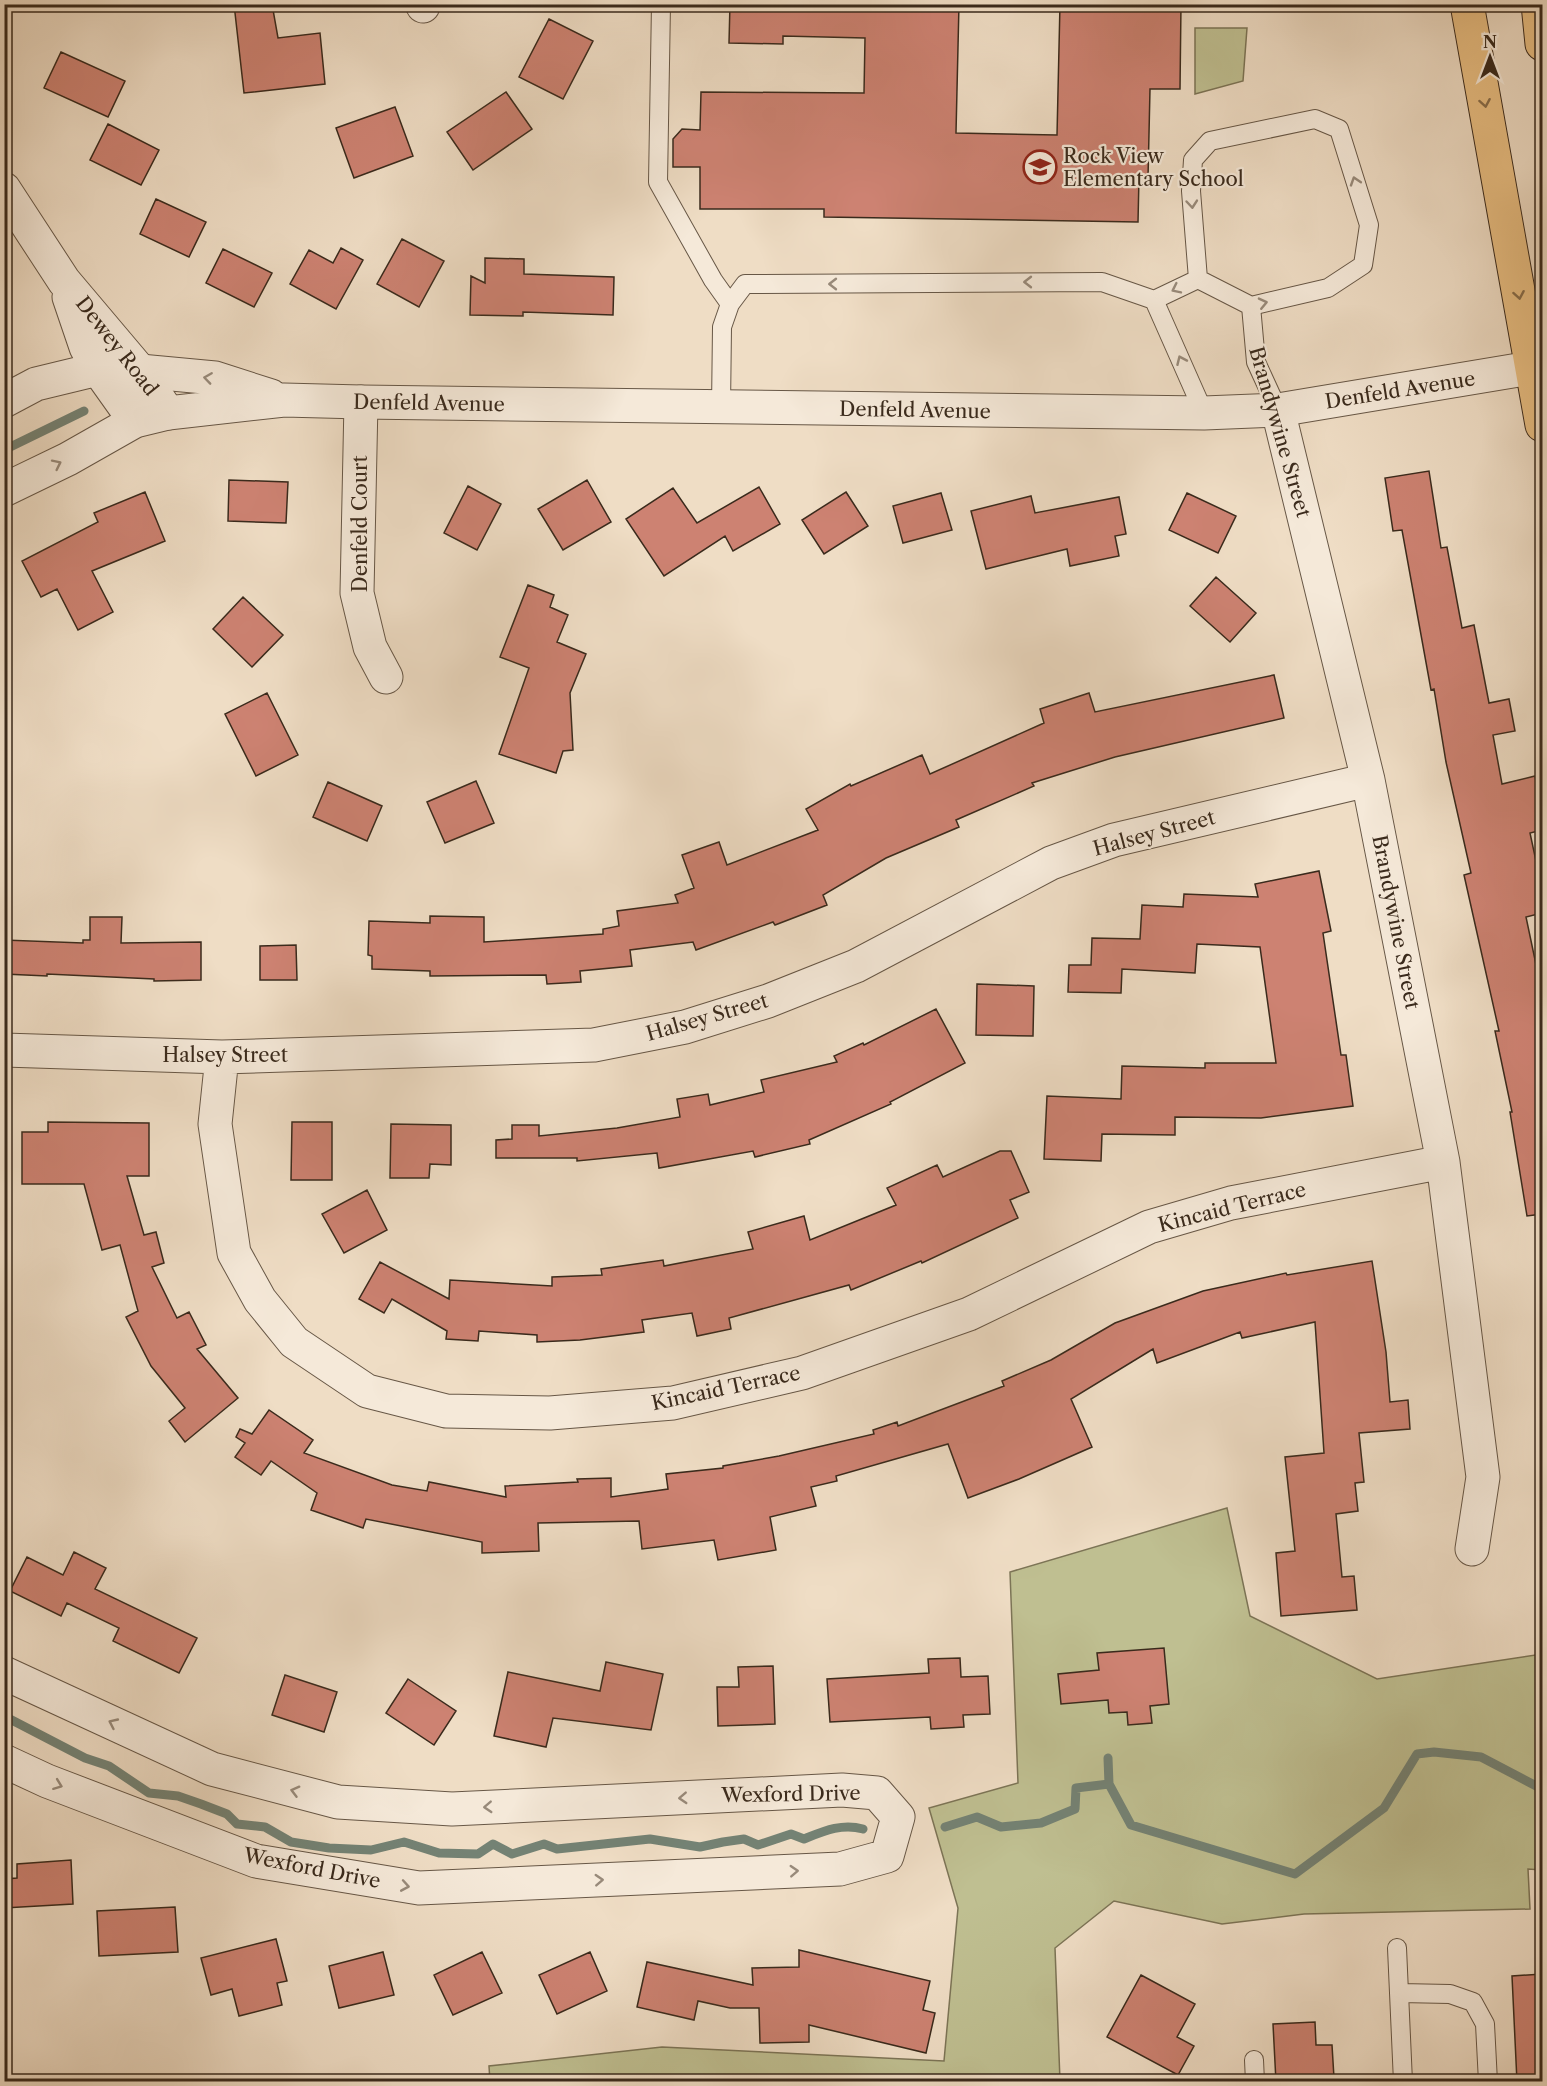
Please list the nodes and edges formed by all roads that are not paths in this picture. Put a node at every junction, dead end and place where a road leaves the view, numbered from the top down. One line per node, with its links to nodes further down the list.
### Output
1 (661, 4): 9 (lane)
2 (1467, 4): 11 (main road, one-way to 11)
3 (1538, 4): 4 (main road)
4 (1542, 44)
5 (4, 189): 7 (street, Dewey Road)
6 (1198, 279): 8 (lane, one-way to 8); 10 (lane); 10 (lane, one-way to 6)
7 (64, 281): 12 (street, Dewey Road); 13 (street, Dewey Road)
8 (1154, 300): 9 (lane, one-way to 9); 20 (lane, one-way to 8)
9 (730, 304): 17 (lane)
10 (1251, 306): 18 (lane, Brandywine Street)
11 (1537, 367): 18 (street, Denfeld Avenue); 22 (main road)
12 (98, 369): 13 (street, Denfeld Avenue); 15 (street, Denfeld Avenue); 21 (street, Dewey Road)
13 (140, 370): 14 (street, Denfeld Avenue, one-way to 13); 19 (street, Dewey Road)
14 (284, 400): 16 (street, Denfeld Avenue); 19 (street, Denfeld Avenue)
15 (4, 401)
16 (360, 402): 17 (street, Denfeld Avenue); 24 (street, Denfeld Court)
17 (721, 407): 20 (street, Denfeld Avenue)
18 (1278, 410): 20 (street, Denfeld Avenue); 25 (street, Brandywine Street)
19 (168, 413): 21 (street, Denfeld Avenue)
20 (1204, 413)
21 (135, 421): 23 (street, Denfeld Avenue, one-way to 21)
22 (1542, 425)
23 (4, 490)
24 (386, 677)
25 (1368, 780): 27 (street, Halsey Street); 28 (street, Brandywine Street)
26 (4, 1050): 27 (street, Halsey Street)
27 (222, 1057): 28 (street, Kincaid Terrace)
28 (1443, 1162): 29 (street, Brandywine Street)
29 (1472, 1549)
30 (4, 1673): 31 (street, Wexford Drive, one-way to 30)
31 (4, 1761)
32 (1397, 1948): 33 (lane)
33 (1400, 1993): 36 (lane); 37 (lane)
34 (1254, 2061): 35 (lane)
35 (1255, 2082)
36 (1403, 2082)
37 (1488, 2082)

